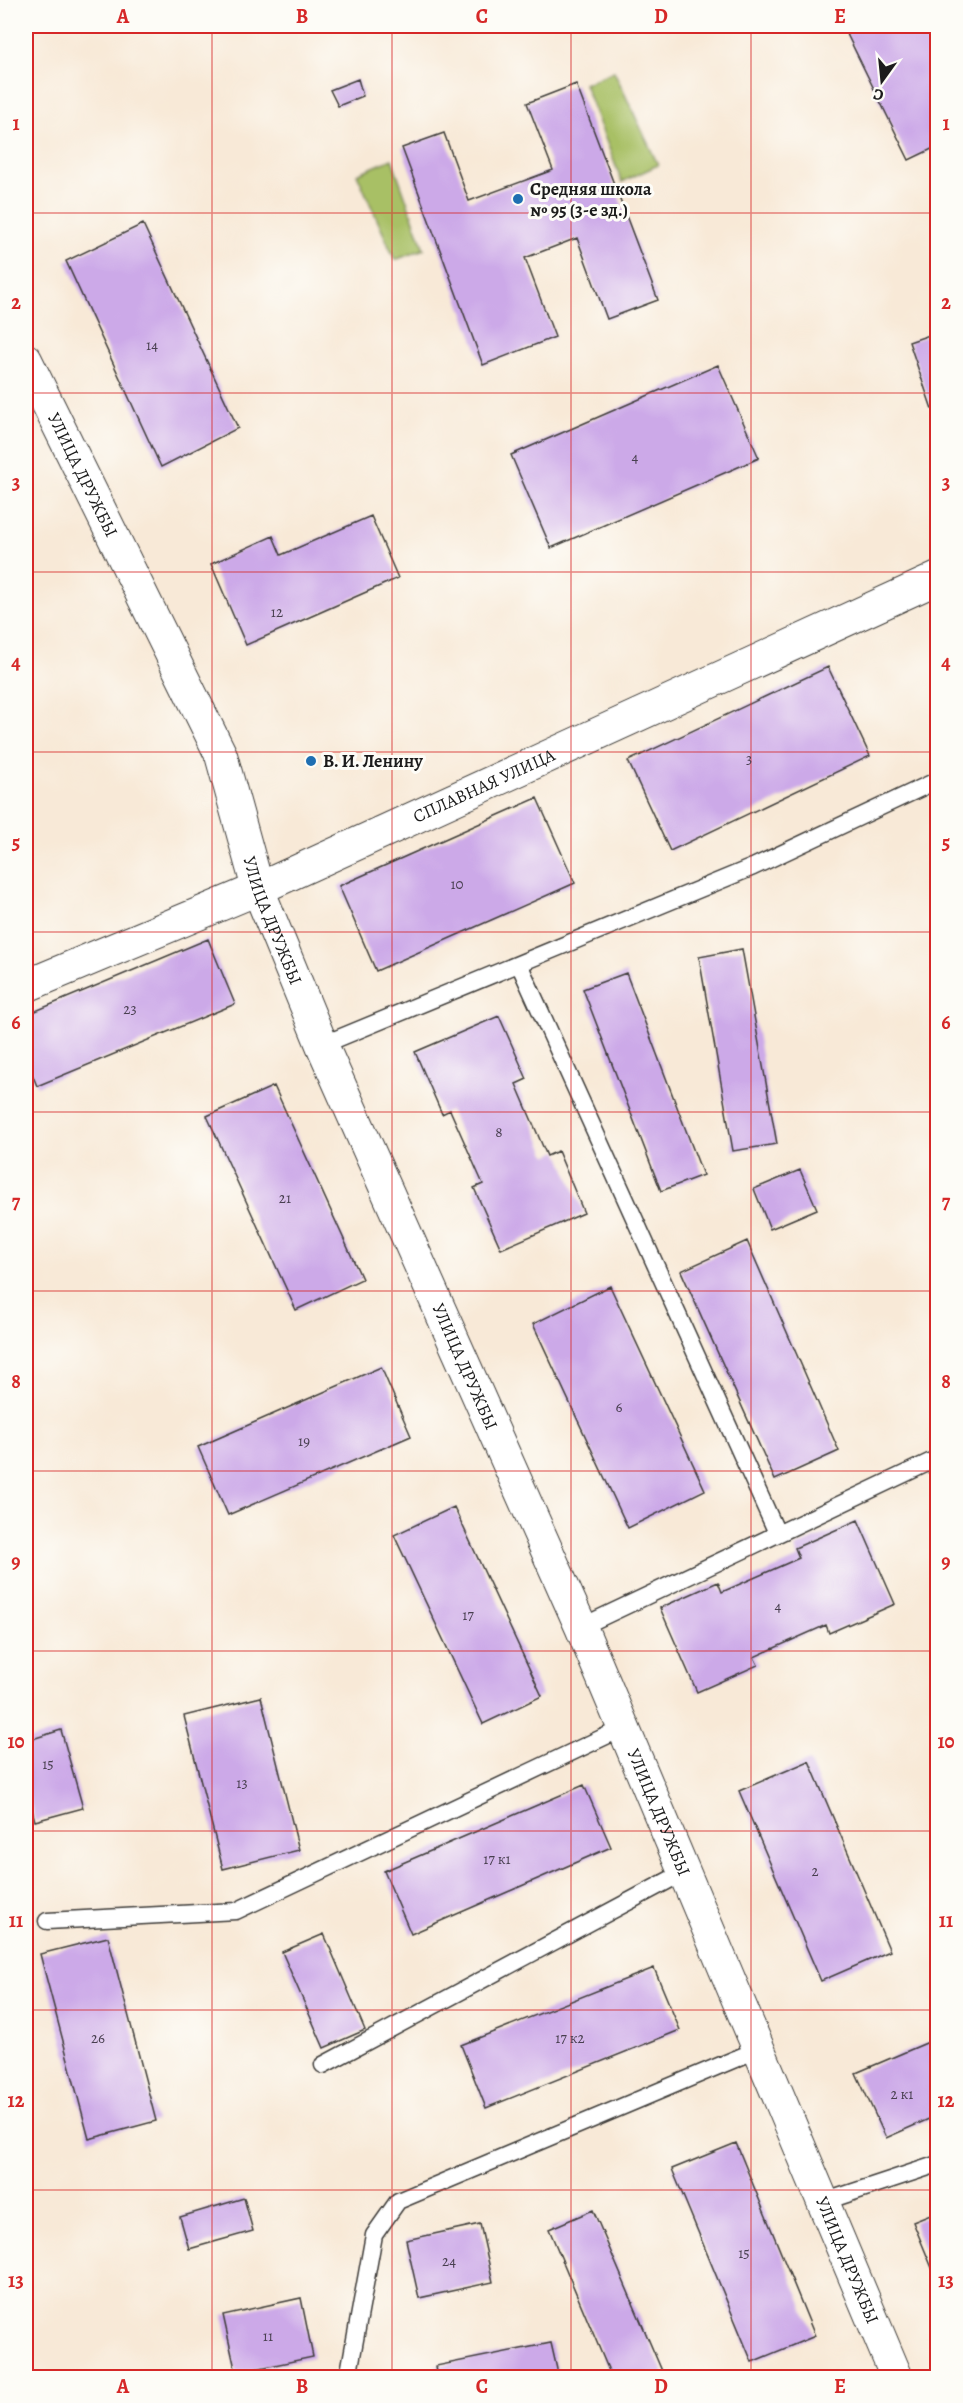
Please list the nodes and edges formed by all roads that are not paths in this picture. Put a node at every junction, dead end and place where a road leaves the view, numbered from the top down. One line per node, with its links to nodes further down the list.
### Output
1 (26, 360): 4 (street, УЛИЦА ДРУЖБЫ)
2 (938, 578): 4 (street, СПЛАВНАЯ УЛИЦА)
3 (938, 780): 5 (lane)
4 (258, 889): 6 (street, СПЛАВНАЯ УЛИЦА); 7 (street, УЛИЦА ДРУЖБЫ)
5 (519, 964): 7 (lane); 9 (lane)
6 (26, 986)
7 (322, 1045): 10 (street, УЛИЦА ДРУЖБЫ)
8 (938, 1458): 9 (lane)
9 (777, 1533): 10 (lane)
10 (581, 1627): 11 (street, УЛИЦА ДРУЖБЫ)
11 (624, 1728): 12 (street, УЛИЦА ДРУЖБЫ); 13 (lane)
12 (684, 1872): 14 (street, УЛИЦА ДРУЖБЫ); 15 (lane)
13 (47, 1921)
14 (759, 2049): 17 (street, УЛИЦА ДРУЖБЫ); 18 (lane)
15 (323, 2066)
16 (938, 2164): 17 (lane)
17 (823, 2202): 19 (street, УЛИЦА ДРУЖБЫ)
18 (348, 2378)
19 (897, 2378)

